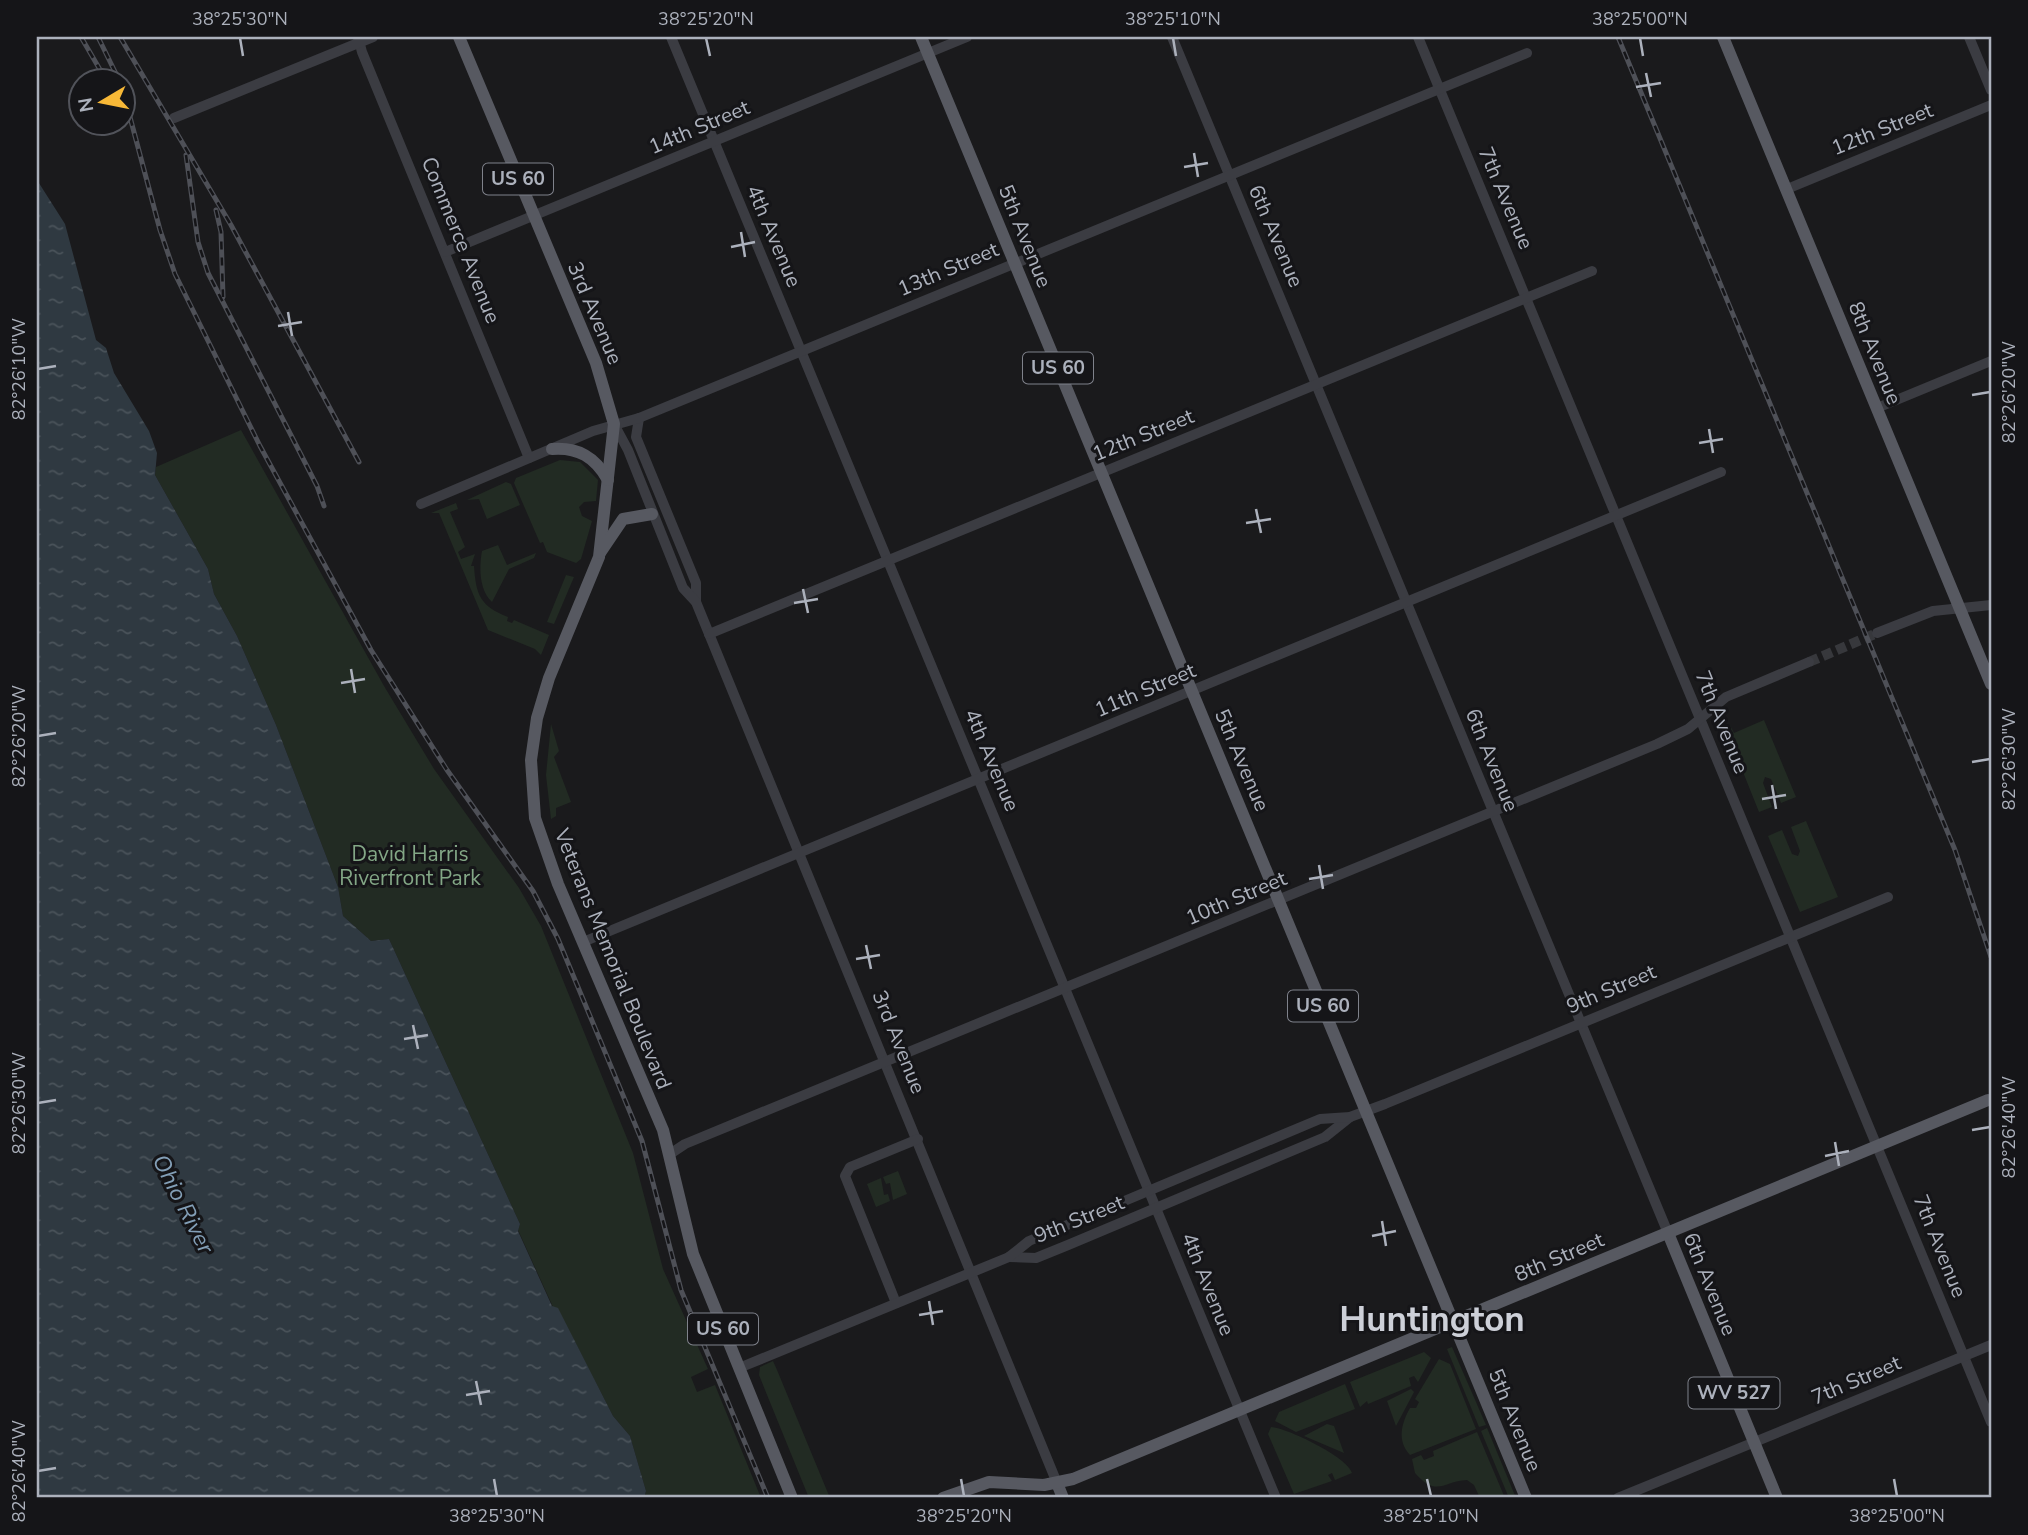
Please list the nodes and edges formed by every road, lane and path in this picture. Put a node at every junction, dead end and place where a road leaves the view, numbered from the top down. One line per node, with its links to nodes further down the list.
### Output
1 (373, 37): 10 (street)
2 (459, 37): 20 (main road, 3rd Avenue / US 60)
3 (671, 37): 17 (street, 4th Avenue)
4 (921, 37): 12 (main road, 5th Avenue / US 60)
5 (967, 37): 12 (street, 14th Street)
6 (1172, 37): 18 (street, 6th Avenue)
7 (1418, 37): 13 (street, 7th Avenue)
8 (1723, 37): 19 (main road, 8th Avenue)
9 (1969, 37): 14 (street)
10 (359, 40): 16 (street); 21 (street, Commerce Avenue)
11 (1527, 52): 13 (street, 13th Street)
12 (928, 53): 17 (street, 14th Street); 22 (main road, 5th Avenue / US 60)
13 (1439, 88): 18 (street, 13th Street); 24 (street, 7th Avenue)
14 (1991, 90)
15 (1991, 105): 19 (street, 12th Street)
16 (174, 118)
17 (714, 141): 20 (street, 14th Street); 25 (street, 4th Avenue)
18 (1229, 174): 22 (street, 13th Street); 27 (street, 6th Avenue)
19 (1787, 189): 28 (main road, 8th Avenue)
20 (533, 216): 21 (street, 14th Street); 30 (main road, 3rd Avenue / US 60)
21 (445, 252): 32 (street, Commerce Avenue)
22 (1014, 262): 25 (street, 13th Street); 34 (main road, 5th Avenue / US 60)
23 (1592, 271): 24 (street, 12th Street)
24 (1526, 298): 27 (street, 12th Street); 38 (street, 7th Avenue)
25 (801, 351): 29 (street, 13th Street); 40 (street, 4th Avenue)
26 (1991, 361): 28 (street)
27 (1316, 384): 34 (street, 12th Street); 42 (street, 6th Avenue)
28 (1877, 408): 44 (main road, 8th Avenue)
29 (639, 418): 30 (street, 13th Street); 41 (street, 3rd Avenue)
30 (614, 424): 31 (street, 13th Street); 35 (main road, Veterans Memorial Boulevard / US 60); 37 (street, 3rd Avenue)
31 (552, 449): 32 (street, 13th Street); 35 (main road)
32 (529, 458): 36 (street, 13th Street)
33 (1721, 472): 38 (street, 11th Street)
34 (1102, 473): 40 (street, 12th Street); 49 (main road, 5th Avenue / US 60)
35 (608, 480): 39 (main road, Veterans Memorial Boulevard / US 60)
36 (421, 503)
37 (652, 514): 39 (main road); 41 (street, 3rd Avenue)
38 (1616, 516): 42 (street, 11th Street); 50 (street, 7th Avenue)
39 (598, 557): 57 (main road, Veterans Memorial Boulevard / US 60)
40 (888, 561): 46 (street, 12th Street); 51 (street, 4th Avenue)
41 (696, 602): 46 (street, 3rd Avenue)
42 (1406, 603): 49 (street, 11th Street); 52 (street, 6th Avenue)
43 (1991, 605): 44 (street)
44 (1960, 608): 45 (street); 48 (main road, 8th Avenue)
45 (1877, 633)
46 (709, 634): 53 (street, 3rd Avenue)
47 (1809, 662): 50 (street, 10th Street)
48 (1991, 684)
49 (1192, 691): 51 (street, 11th Street); 55 (main road, 5th Avenue / US 60)
50 (1699, 719): 52 (street, 10th Street); 56 (street, 7th Avenue)
51 (979, 779): 53 (street, 11th Street); 58 (street, 4th Avenue)
52 (1493, 813): 55 (street, 10th Street); 59 (street, 6th Avenue)
53 (800, 854): 57 (street, 11th Street); 60 (street, 3rd Avenue)
54 (1888, 897): 56 (street, 9th Street)
55 (1279, 900): 58 (street, 10th Street); 62 (main road, 5th Avenue / US 60)
56 (1790, 936): 59 (street, 9th Street); 65 (street, 7th Avenue)
57 (583, 942): 66 (main road, Veterans Memorial Boulevard / US 60)
58 (1066, 989): 60 (street, 10th Street); 67 (street, 4th Avenue)
59 (1580, 1023): 62 (street, 9th Street); 69 (street, 6th Avenue)
60 (887, 1062): 64 (street, 3rd Avenue); 66 (street, 10th Street)
61 (1988, 1100): 65 (main road, 8th Street)
62 (1366, 1111): 63 (street, 9th Street); 73 (main road, 5th Avenue / US 60)
63 (1350, 1117): 67 (street, 9th Street); 68 (street, 9th Street)
64 (918, 1139): 71 (street, 3rd Avenue); 72 (street)
65 (1877, 1146): 69 (main road, 8th Street); 75 (street, 7th Avenue)
66 (670, 1154): 76 (main road, Veterans Memorial Boulevard / US 60)
67 (1149, 1192): 68 (street, 4th Avenue); 70 (street, 9th Street)
68 (1156, 1208): 70 (street, 9th Street); 77 (street, 4th Avenue)
69 (1668, 1233): 73 (main road, 8th Street); 79 (main road, 6th Avenue / WV 527)
70 (1009, 1257): 71 (street, 9th Street)
71 (973, 1272): 72 (street, 9th Street); 80 (street, 3rd Avenue)
72 (896, 1303): 76 (street, 9th Street)
73 (1453, 1322): 77 (main road, 8th Street); 85 (main road, 5th Avenue / US 60)
74 (1991, 1345): 75 (street, 7th Street)
75 (1964, 1356): 78 (street, 7th Avenue); 79 (street, 7th Street)
76 (739, 1368): 81 (main road, Veterans Memorial Boulevard / US 60)
77 (1240, 1410): 80 (main road, 8th Street); 84 (street, 4th Avenue)
78 (1991, 1422)
79 (1754, 1443): 86 (street, 7th Street); 87 (main road, 6th Avenue / WV 527)
80 (1057, 1483): 82 (main road, 8th Street); 83 (main road, 3rd Avenue)
81 (792, 1498)
82 (943, 1498)
83 (1063, 1498)
84 (1276, 1498)
85 (1526, 1498)
86 (1618, 1498)
87 (1777, 1498)

